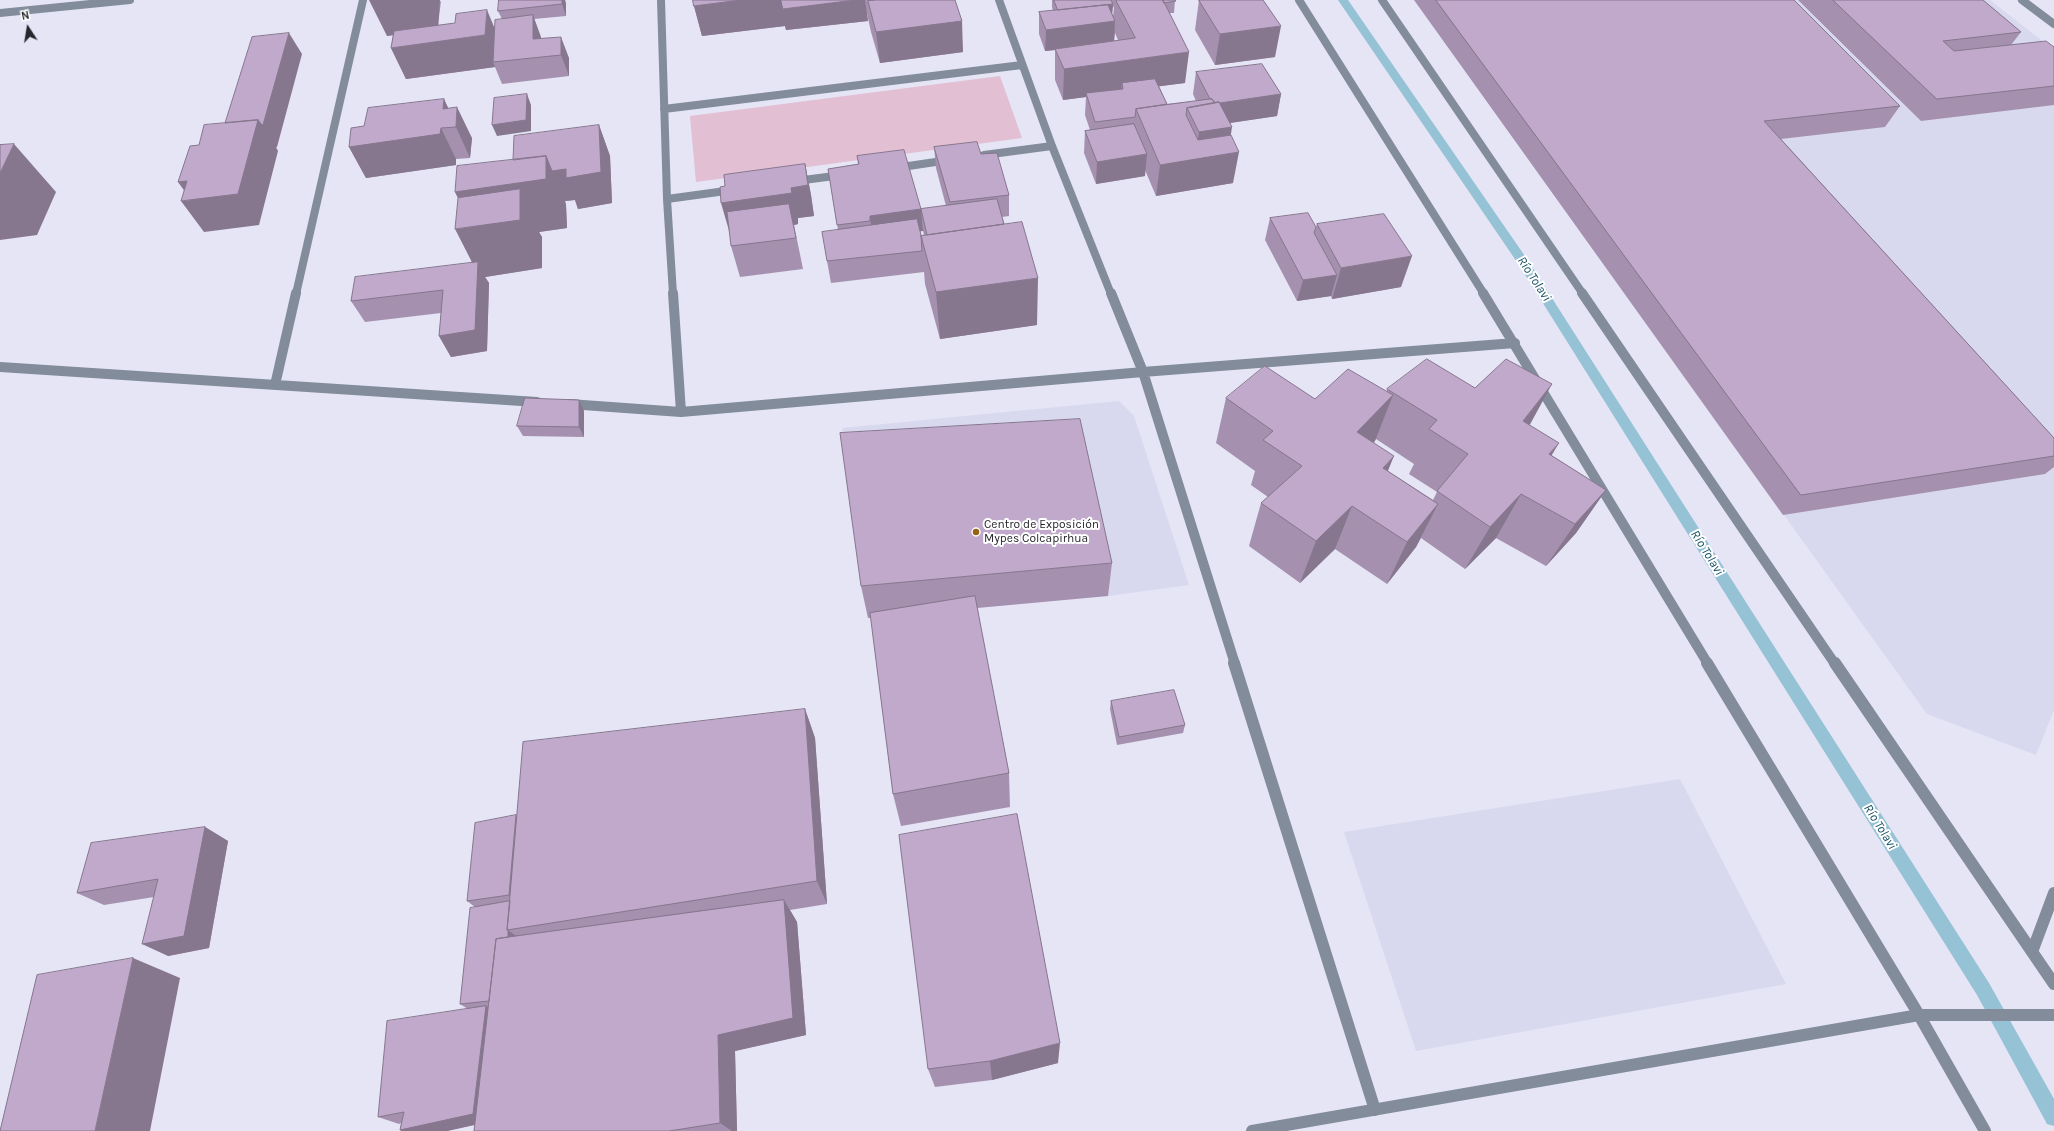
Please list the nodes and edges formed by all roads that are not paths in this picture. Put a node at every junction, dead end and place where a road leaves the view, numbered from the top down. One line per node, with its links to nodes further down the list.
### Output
1 (130, 0): 8 (street)
2 (363, 0): 23 (street)
3 (660, 0): 11 (street)
4 (999, 0): 10 (street)
5 (1299, 0): 20 (street)
6 (1382, 0): 28 (street)
7 (2022, 0): 9 (street)
8 (0, 13)
9 (2054, 24)
10 (1022, 64): 11 (street); 12 (street)
11 (664, 110): 19 (street)
12 (1052, 146): 13 (street); 22 (street)
13 (974, 157)
14 (958, 159): 15 (street)
15 (887, 169)
16 (848, 174): 17 (street)
17 (785, 183)
18 (738, 189): 19 (street)
19 (667, 199): 26 (street)
20 (1515, 343): 22 (street); 30 (street)
21 (0, 367): 23 (street)
22 (1143, 372): 26 (street); 32 (street)
23 (275, 386): 24 (street)
24 (546, 403)
25 (561, 404): 26 (street)
26 (681, 412)
27 (2054, 893): 28 (street)
28 (2032, 952): 29 (street)
29 (2054, 984)
30 (1919, 1015): 31 (street); 32 (street); 34 (street)
31 (2054, 1015)
32 (1375, 1110): 33 (street)
33 (1252, 1131)
34 (1985, 1131)

